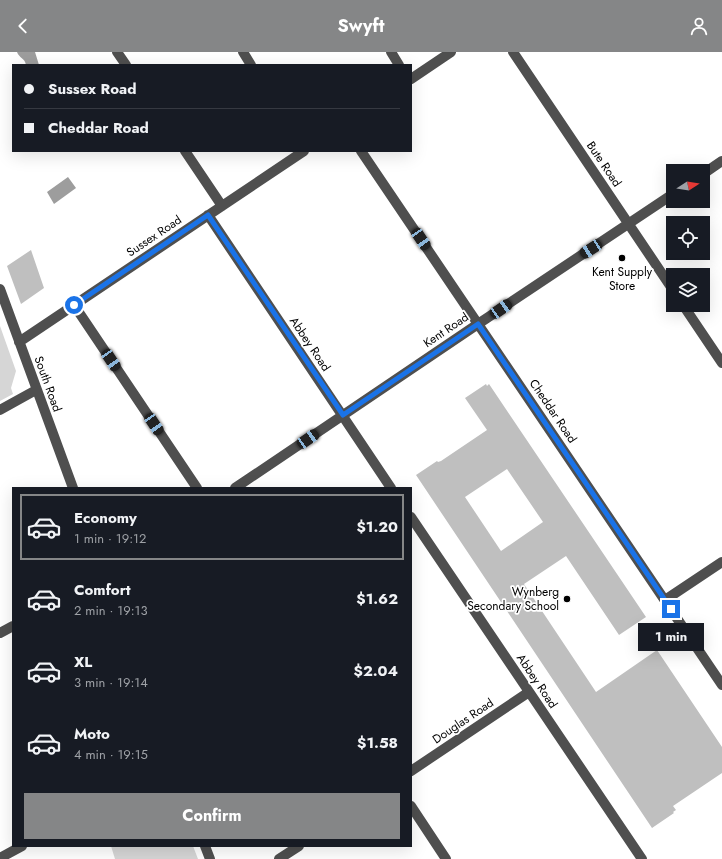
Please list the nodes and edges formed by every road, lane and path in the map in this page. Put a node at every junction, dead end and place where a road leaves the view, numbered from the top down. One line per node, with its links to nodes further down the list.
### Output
1 (117, 52): 6 (street)
2 (243, 52): 7 (street)
3 (391, 52): 8 (street)
4 (451, 52): 9 (street)
5 (513, 52): 18 (street, Bute Road)
6 (125, 64)
7 (250, 64)
8 (398, 64)
9 (412, 78)
10 (185, 152): 16 (street)
11 (303, 152): 16 (street, Sussex Road)
12 (362, 152): 23 (street, Cheddar Road)
13 (722, 161): 14 (street)
14 (710, 169)
15 (666, 199): 18 (street, Kent Road)
16 (222, 206): 17 (street, Sussex Road)
17 (208, 215): 21 (street, Sussex Road); 28 (street, Abbey Road)
18 (629, 224): 19 (street, Bute Road); 23 (street, Kent Road)
19 (666, 280)
20 (0, 289): 24 (street, South Road)
21 (74, 305): 24 (street, Sussex Road); 30 (street)
22 (688, 312): 25 (street)
23 (478, 324): 28 (street, Kent Road); 35 (street, Cheddar Road)
24 (19, 342): 26 (street, South Road)
25 (722, 363)
26 (36, 390): 27 (street); 29 (street, South Road)
27 (0, 410)
28 (343, 415): 31 (street, Kent Road); 32 (street, Abbey Road)
29 (73, 487)
30 (196, 487)
31 (236, 487)
32 (391, 487)
33 (412, 518): 39 (street, Abbey Road)
34 (722, 562): 35 (street)
35 (665, 600): 38 (street, Cheddar Road)
36 (12, 627): 37 (street)
37 (0, 633)
38 (722, 685)
39 (529, 692): 40 (street, Douglas Road); 49 (street, Abbey Road)
40 (412, 770)
41 (412, 808): 48 (street)
42 (20, 847): 45 (street)
43 (205, 847): 46 (street)
44 (297, 847): 47 (street)
45 (0, 858)
46 (210, 859)
47 (279, 859)
48 (446, 859)
49 (642, 859)

